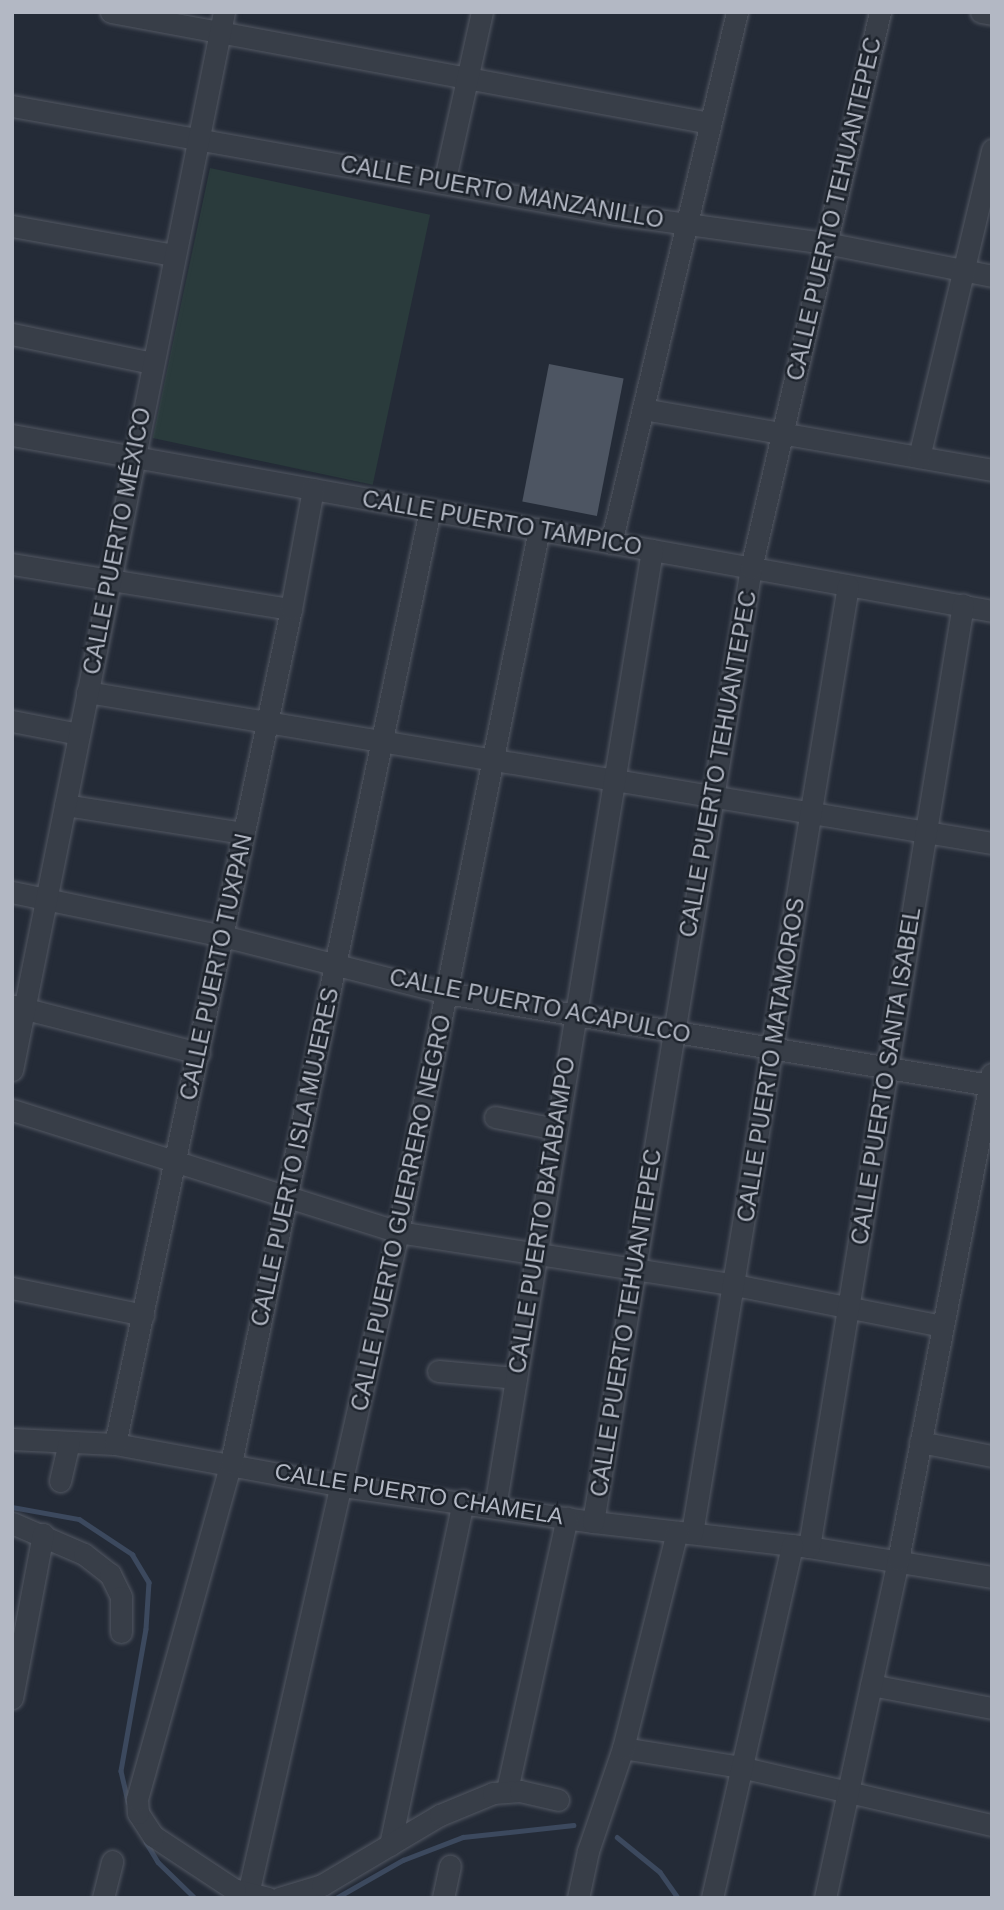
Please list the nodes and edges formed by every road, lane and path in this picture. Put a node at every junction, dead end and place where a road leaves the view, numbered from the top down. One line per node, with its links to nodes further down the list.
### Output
1 (111, 12): 7 (street)
2 (482, 12): 8 (street)
3 (737, 12): 10 (street)
4 (880, 12): 16 (street, CALLE PUERTO TEHUANTEPEC)
5 (981, 12): 6 (street)
6 (992, 14)
7 (222, 22): 8 (street); 11 (street, CALLE PUERTO MÉXICO)
8 (468, 79): 10 (street); 13 (street)
9 (12, 106): 11 (street, CALLE PUERTO MANZANILLO)
10 (710, 123): 14 (street)
11 (197, 138): 13 (street, CALLE PUERTO MANZANILLO); 17 (street, CALLE PUERTO MÉXICO)
12 (992, 150): 18 (street)
13 (444, 183): 14 (street, CALLE PUERTO MANZANILLO)
14 (687, 224): 16 (street, CALLE PUERTO MANZANILLO); 22 (street)
15 (12, 226): 17 (street)
16 (826, 243): 18 (street, CALLE PUERTO MANZANILLO); 23 (street, CALLE PUERTO TEHUANTEPEC)
17 (173, 255): 21 (street, CALLE PUERTO MÉXICO)
18 (962, 271): 19 (street, CALLE PUERTO MANZANILLO); 25 (street)
19 (992, 276)
20 (12, 334): 21 (street)
21 (152, 363): 26 (street, CALLE PUERTO MÉXICO)
22 (643, 409): 23 (street); 31 (street)
23 (782, 433): 25 (street); 34 (street, CALLE PUERTO TEHUANTEPEC)
24 (12, 435): 26 (street, CALLE PUERTO TAMPICO)
25 (919, 457): 27 (street)
26 (134, 459): 28 (street, CALLE PUERTO TAMPICO); 35 (street, CALLE PUERTO MÉXICO)
27 (992, 470)
28 (313, 489): 29 (street, CALLE PUERTO TAMPICO); 38 (street, CALLE PUERTO TUXPAN)
29 (430, 510): 30 (street, CALLE PUERTO TAMPICO); 44 (street, CALLE PUERTO ISLA MUJERES)
30 (539, 529): 31 (street, CALLE PUERTO TAMPICO); 45 (street, CALLE PUERTO GUERRERO NEGRO)
31 (611, 543): 32 (street, CALLE PUERTO TAMPICO)
32 (652, 550): 34 (street, CALLE PUERTO TAMPICO); 46 (street, CALLE PUERTO BATABAMPO)
33 (12, 564): 35 (street)
34 (751, 568): 36 (street, CALLE PUERTO TAMPICO); 47 (street, CALLE PUERTO TEHUANTEPEC)
35 (111, 580): 38 (street); 40 (street, CALLE PUERTO MÉXICO)
36 (848, 586): 37 (street, CALLE PUERTO TAMPICO); 49 (street, CALLE PUERTO MATAMOROS)
37 (963, 605): 39 (street, CALLE PUERTO TAMPICO); 51 (street, CALLE PUERTO SANTA ISABEL)
38 (292, 609): 42 (street, CALLE PUERTO TUXPAN)
39 (992, 611)
40 (87, 691): 42 (street); 43 (street, CALLE PUERTO MÉXICO)
41 (12, 721): 43 (street)
42 (267, 722): 44 (street); 50 (street, CALLE PUERTO TUXPAN)
43 (79, 734): 48 (street, CALLE PUERTO MÉXICO)
44 (383, 741): 45 (street); 56 (street, CALLE PUERTO ISLA MUJERES)
45 (494, 760): 46 (street); 57 (street, CALLE PUERTO GUERRERO NEGRO)
46 (612, 779): 47 (street); 59 (street, CALLE PUERTO BATABAMPO)
47 (712, 796): 49 (street); 60 (street, CALLE PUERTO TEHUANTEPEC)
48 (65, 805): 50 (street); 54 (street, CALLE PUERTO MÉXICO)
49 (811, 813): 51 (street); 61 (street, CALLE PUERTO MATAMOROS)
50 (244, 832): 55 (street, CALLE PUERTO TUXPAN)
51 (925, 834): 52 (street); 64 (street, CALLE PUERTO SANTA ISABEL)
52 (992, 843)
53 (12, 892): 54 (street, CALLE PUERTO ACAPULCO)
54 (47, 900): 55 (street, CALLE PUERTO ACAPULCO); 58 (street, CALLE PUERTO MÉXICO)
55 (223, 936): 56 (street, CALLE PUERTO ACAPULCO); 62 (street, CALLE PUERTO TUXPAN)
56 (335, 964): 57 (street, CALLE PUERTO ACAPULCO); 70 (street, CALLE PUERTO ISLA MUJERES)
57 (447, 993): 59 (street, CALLE PUERTO ACAPULCO); 71 (street, CALLE PUERTO GUERRERO NEGRO)
58 (19, 1007): 62 (street); 63 (street, CALLE PUERTO MÉXICO)
59 (574, 1017): 60 (street, CALLE PUERTO ACAPULCO); 68 (street, CALLE PUERTO BATABAMPO)
60 (672, 1032): 61 (street, CALLE PUERTO ACAPULCO); 73 (street, CALLE PUERTO TEHUANTEPEC)
61 (772, 1050): 64 (street, CALLE PUERTO ACAPULCO); 74 (street, CALLE PUERTO MATAMOROS)
62 (199, 1053): 69 (street, CALLE PUERTO TUXPAN)
63 (12, 1070)
64 (887, 1070): 65 (street, CALLE PUERTO ACAPULCO); 76 (street, CALLE PUERTO SANTA ISABEL)
65 (990, 1079): 78 (street)
66 (12, 1111): 69 (street)
67 (495, 1117): 68 (street)
68 (556, 1129): 72 (street, CALLE PUERTO BATABAMPO)
69 (174, 1163): 70 (street); 77 (street, CALLE PUERTO TUXPAN)
70 (286, 1200): 71 (street); 86 (street, CALLE PUERTO ISLA MUJERES)
71 (398, 1231): 72 (street); 88 (street, CALLE PUERTO GUERRERO NEGRO)
72 (537, 1254): 73 (street); 80 (street, CALLE PUERTO BATABAMPO)
73 (635, 1270): 74 (street); 92 (street, CALLE PUERTO TEHUANTEPEC)
74 (736, 1285): 76 (street); 94 (street, CALLE PUERTO MATAMOROS)
75 (12, 1288): 77 (street)
76 (850, 1306): 78 (street); 96 (street, CALLE PUERTO SANTA ISABEL)
77 (143, 1315): 84 (street, CALLE PUERTO TUXPAN)
78 (942, 1326): 82 (street)
79 (438, 1371): 80 (street)
80 (516, 1378): 90 (street, CALLE PUERTO BATABAMPO)
81 (12, 1439): 83 (street, CALLE PUERTO CHAMELA)
82 (920, 1442): 85 (street); 97 (street)
83 (69, 1443): 84 (street, CALLE PUERTO CHAMELA); 87 (street)
84 (115, 1444): 86 (street, CALLE PUERTO CHAMELA)
85 (992, 1456)
86 (231, 1463): 88 (street, CALLE PUERTO CHAMELA); 112 (street, CALLE PUERTO ISLA MUJERES)
87 (60, 1481)
88 (343, 1486): 89 (street, CALLE PUERTO CHAMELA); 112 (street, CALLE PUERTO GUERRERO NEGRO)
89 (463, 1501): 90 (street, CALLE PUERTO CHAMELA); 109 (street)
90 (495, 1507): 91 (street, CALLE PUERTO CHAMELA)
91 (567, 1518): 92 (street, CALLE PUERTO CHAMELA); 105 (street, CALLE PUERTO TEHUANTEPEC)
92 (593, 1522): 94 (street, CALLE PUERTO CHAMELA)
93 (12, 1524): 95 (street)
94 (685, 1532): 96 (street, CALLE PUERTO CHAMELA); 103 (street, CALLE PUERTO MATAMOROS)
95 (43, 1534): 99 (street); 101 (street)
96 (801, 1546): 97 (street, CALLE PUERTO CHAMELA); 104 (street, CALLE PUERTO SANTA ISABEL)
97 (898, 1560): 98 (street, CALLE PUERTO CHAMELA); 100 (street)
98 (992, 1577)
99 (121, 1632)
100 (872, 1685): 102 (street); 106 (street)
101 (12, 1698)
102 (992, 1709)
103 (623, 1748): 104 (street); 116 (street, CALLE PUERTO MATAMOROS)
104 (740, 1767): 106 (street); 117 (street, CALLE PUERTO SANTA ISABEL)
105 (508, 1790): 107 (street); 109 (street)
106 (846, 1792): 108 (street); 118 (street)
107 (558, 1800)
108 (992, 1825)
109 (390, 1845): 114 (street)
110 (112, 1861): 113 (street)
111 (450, 1866): 115 (street)
112 (258, 1896)
113 (103, 1898)
114 (279, 1898)
115 (443, 1898)
116 (578, 1898)
117 (712, 1898)
118 (825, 1898)

